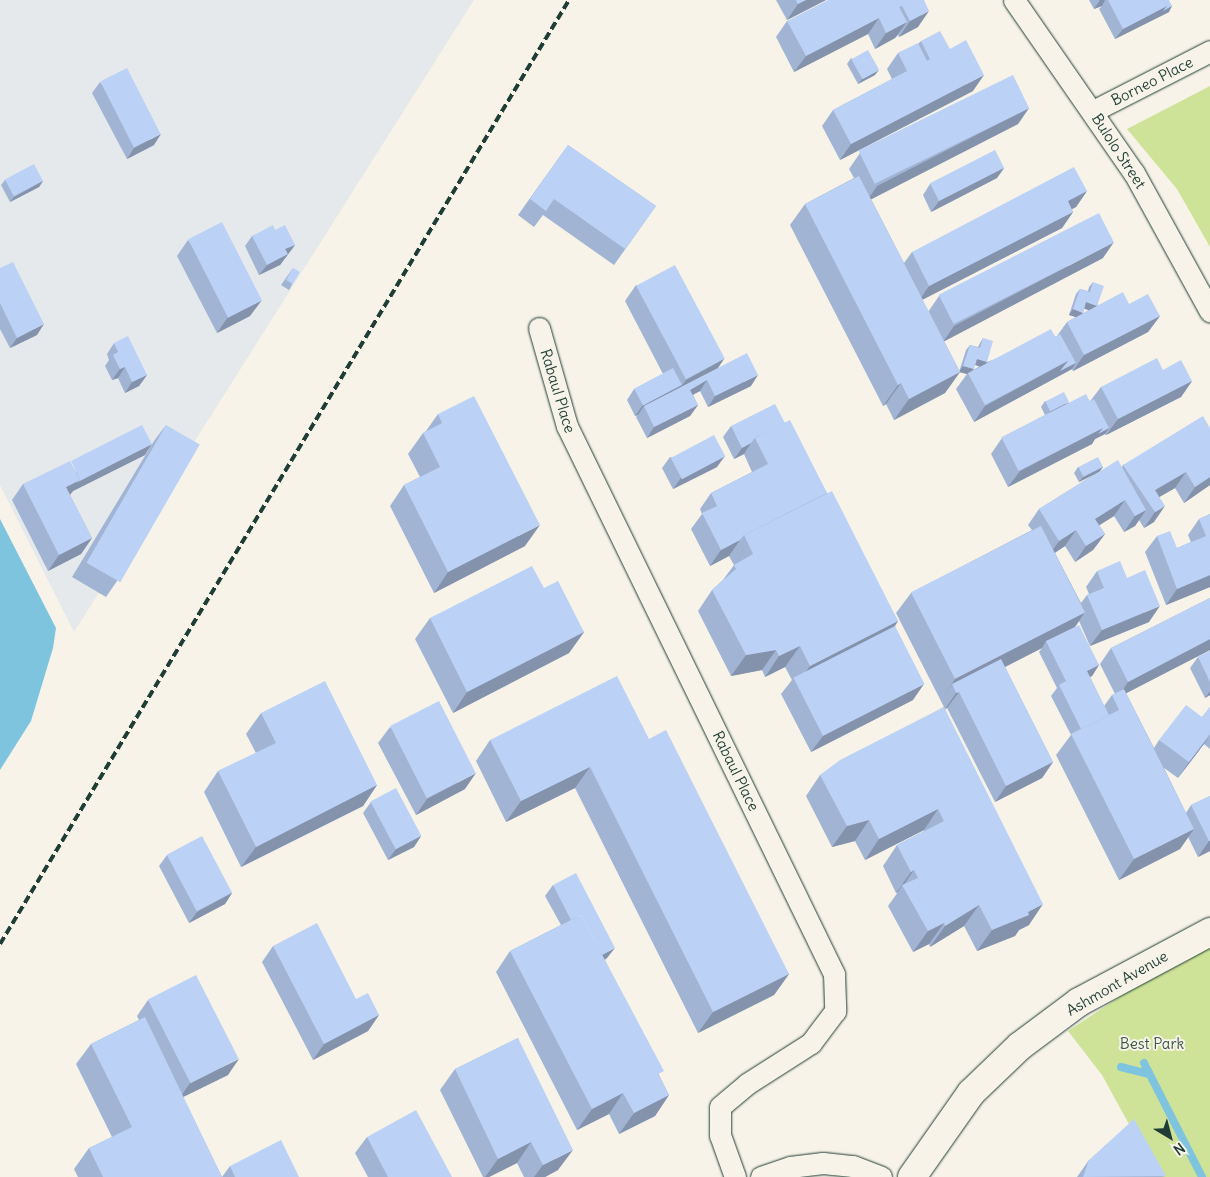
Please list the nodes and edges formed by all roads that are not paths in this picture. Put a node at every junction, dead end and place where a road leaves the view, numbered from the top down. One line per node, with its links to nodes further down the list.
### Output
1 (1014, 0): 3 (street, Bulolo Street)
2 (1210, 51): 3 (street, Borneo Place)
3 (1093, 111): 4 (street, Bulolo Street)
4 (1210, 310)
5 (539, 328): 7 (street, Rabaul Place)
6 (1210, 932): 10 (street, Ashmont Avenue)
7 (735, 1177)
8 (761, 1177): 9 (street)
9 (881, 1177)
10 (912, 1177)

